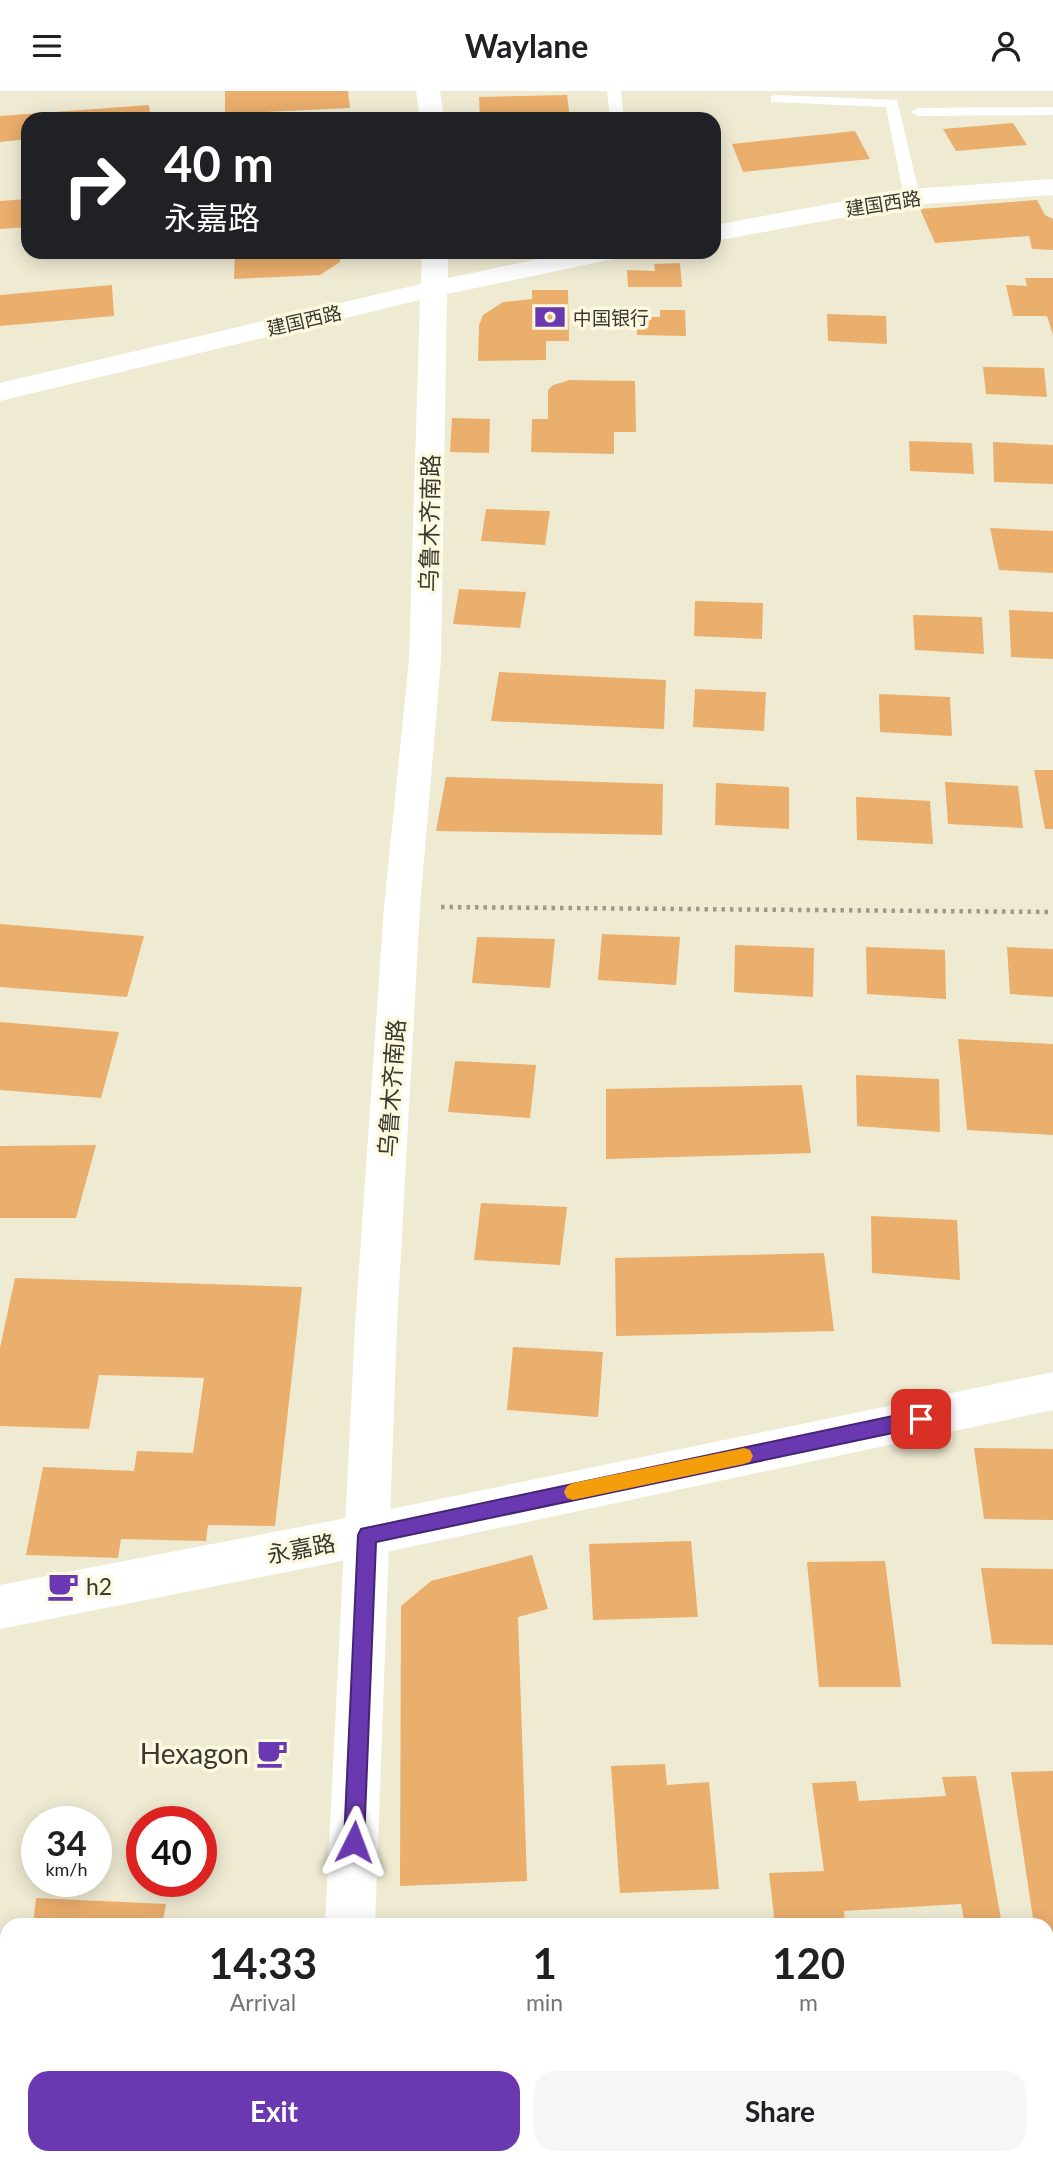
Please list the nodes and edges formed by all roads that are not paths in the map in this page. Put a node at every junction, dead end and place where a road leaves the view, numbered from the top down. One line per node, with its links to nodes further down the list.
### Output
1 (428, 91): 5 (street)
2 (614, 91): 6 (lane)
3 (776, 99): 9 (lane)
4 (1053, 111): 7 (lane)
5 (431, 112)
6 (616, 112)
7 (918, 112)
8 (1053, 187): 9 (street, 建国西路)
9 (912, 197): 10 (street, 建国西路)
10 (721, 232)
11 (435, 259): 13 (street, 乌鲁木齐南路)
12 (576, 259): 13 (street, 建国西路)
13 (435, 289): 14 (street, 建国西路); 16 (street, 乌鲁木齐南路)
14 (0, 392)
15 (1053, 1391): 16 (street, 永嘉路)
16 (367, 1535): 17 (street, 永嘉路); 18 (street, 乌鲁木齐南路)
17 (0, 1607)
18 (350, 1918)

